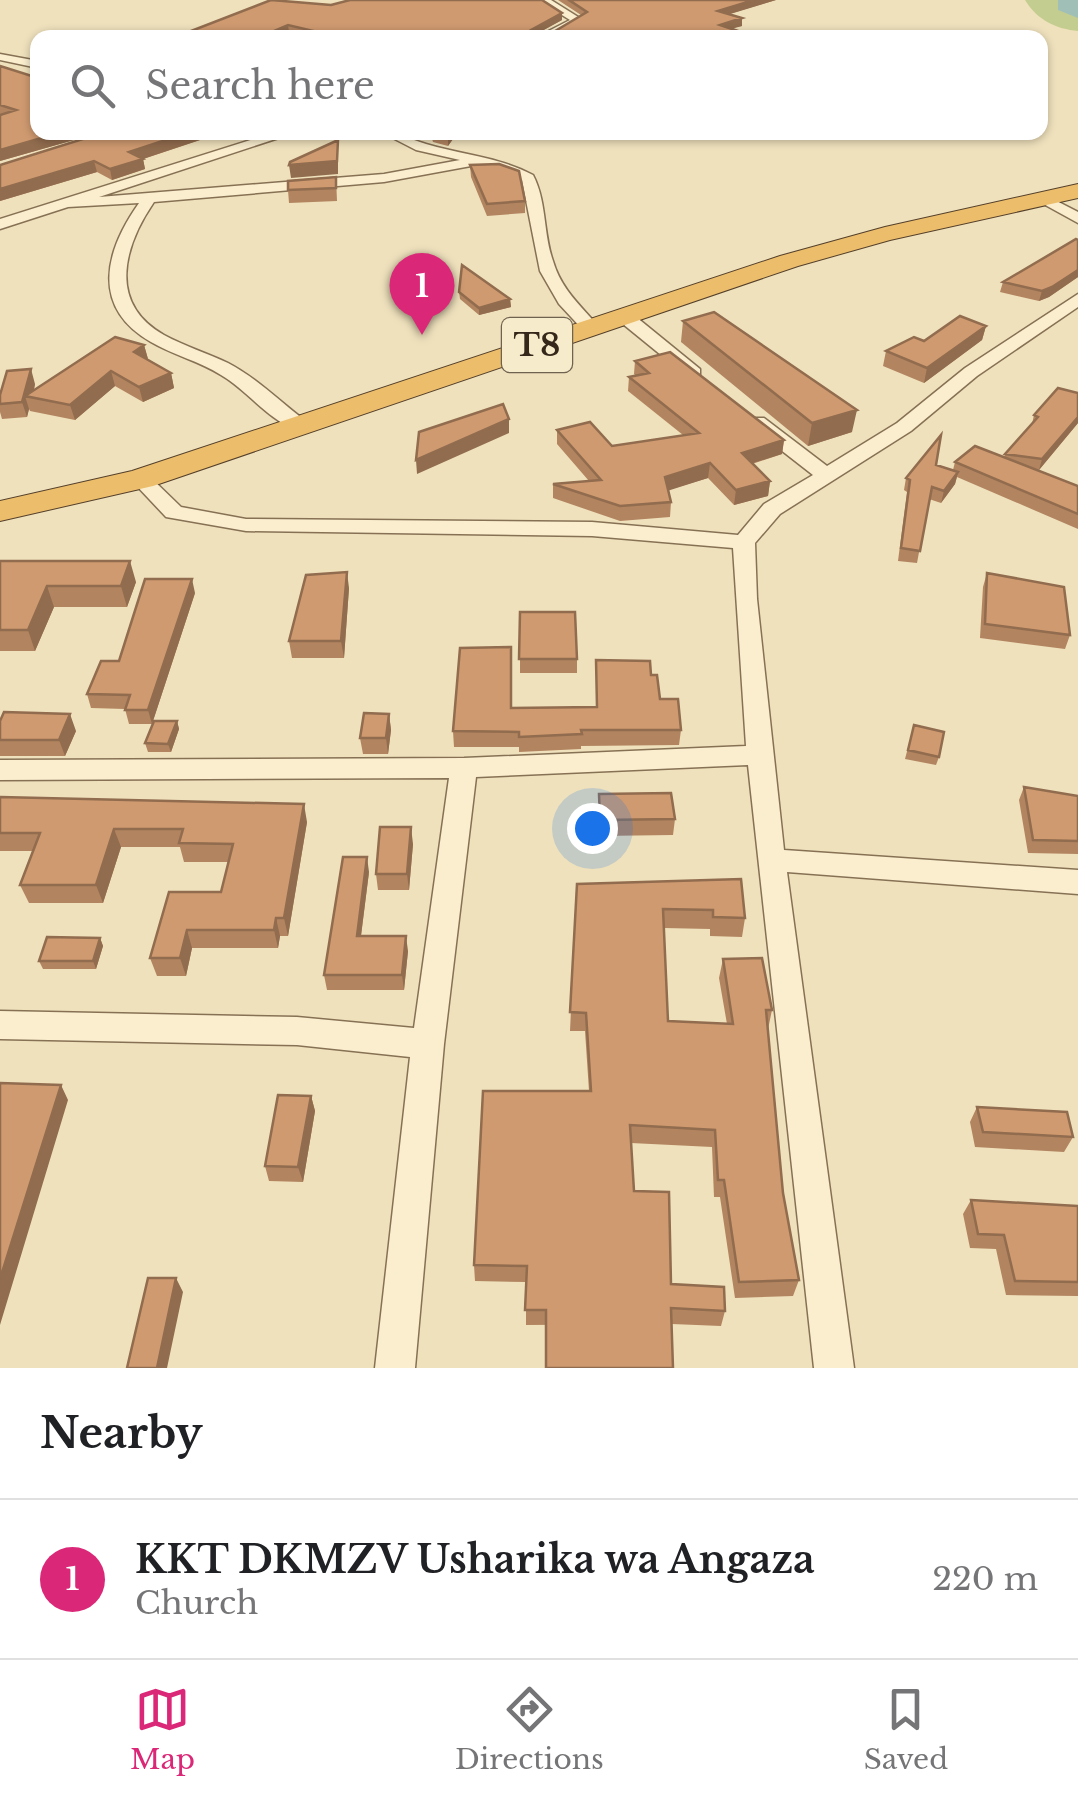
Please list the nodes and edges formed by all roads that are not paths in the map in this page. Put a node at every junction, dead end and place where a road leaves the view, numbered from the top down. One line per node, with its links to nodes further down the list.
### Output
1 (543, 0): 2 (street)
2 (557, 30)
3 (0, 57): 4 (street)
4 (30, 64)
5 (267, 140): 11 (street)
6 (403, 140): 7 (street)
7 (482, 160): 10 (street); 16 (street)
8 (1078, 191): 9 (highway, T8)
9 (1042, 198): 12 (street); 15 (highway, T8)
10 (148, 200): 11 (street); 19 (street)
11 (73, 204): 13 (street)
12 (1078, 218)
13 (0, 224)
14 (1078, 299): 20 (street)
15 (624, 316): 16 (highway, T8); 17 (street)
16 (590, 327): 19 (highway, T8)
17 (715, 388)
18 (741, 408): 20 (street)
19 (296, 423): 21 (highway, T8)
20 (828, 476): 23 (street)
21 (140, 479): 22 (highway, T8); 23 (street)
22 (0, 511)
23 (744, 542): 24 (street)
24 (763, 755): 25 (street); 27 (street)
25 (464, 768): 26 (street); 30 (street)
26 (0, 770)
27 (771, 860): 28 (street); 32 (street)
28 (1078, 882)
29 (0, 1025): 30 (street)
30 (428, 1044): 31 (street)
31 (395, 1368)
32 (834, 1368)

